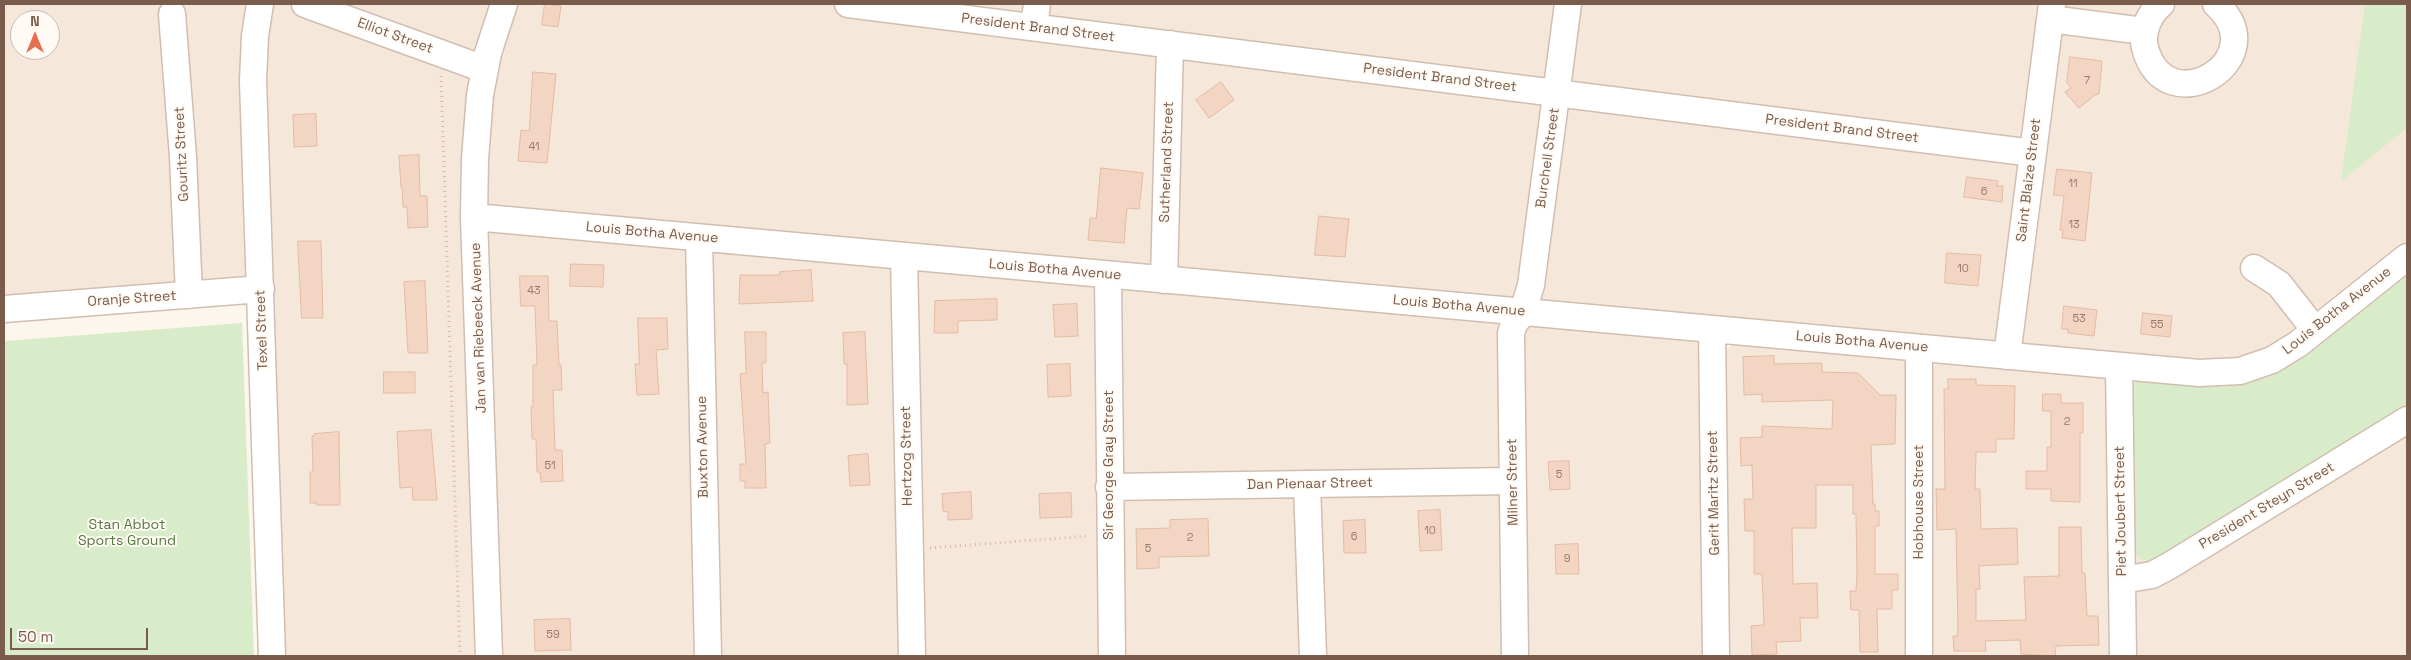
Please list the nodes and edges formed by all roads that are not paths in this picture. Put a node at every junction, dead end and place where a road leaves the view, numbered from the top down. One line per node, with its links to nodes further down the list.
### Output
1 (260, 4): 23 (street, Texel Street)
2 (305, 4): 13 (street, Elliot Street)
3 (504, 4): 13 (street, Jan van Riebeeck Avenue)
4 (848, 4): 10 (street, President Brand Street)
5 (1568, 4): 14 (street, Burchell Street)
6 (2161, 4): 11 (street)
7 (2216, 4): 11 (street)
8 (2051, 11): 11 (street); 15 (street, Saint Blaize Street)
9 (172, 14): 24 (street, Gouritz Street)
10 (1035, 15): 12 (street, President Brand Street)
11 (2144, 31)
12 (1170, 44): 14 (street, President Brand Street); 22 (street, Sutherland Street)
13 (484, 69): 16 (street, Jan van Riebeeck Avenue)
14 (1557, 93): 15 (street, President Brand Street); 26 (street, Burchell Street)
15 (2033, 153): 30 (street, Saint Blaize Street)
16 (474, 217): 17 (street, Louis Botha Avenue); 38 (street, Jan van Riebeeck Avenue)
17 (699, 238): 18 (street, Louis Botha Avenue); 39 (street, Buxton Avenue)
18 (904, 256): 21 (street, Louis Botha Avenue); 40 (street, Hertzog Street)
19 (2407, 257): 28 (street, Louis Botha Avenue)
20 (2254, 268): 28 (street)
21 (1108, 275): 22 (street, Louis Botha Avenue); 35 (street, Sir George Gray Street)
22 (1164, 280): 26 (street, Louis Botha Avenue)
23 (261, 289): 24 (street, Oranje Street); 37 (street, Texel Street)
24 (189, 295): 25 (street, Oranje Street)
25 (4, 309)
26 (1523, 312): 27 (street, Louis Botha Avenue); 33 (street, Milner Street)
27 (1712, 329): 29 (street, Louis Botha Avenue); 44 (street, Gerit Maritz Street)
28 (2315, 330): 31 (street, Louis Botha Avenue)
29 (1919, 348): 30 (street, Louis Botha Avenue); 45 (street, Hobhouse Street)
30 (2007, 356): 31 (street, Louis Botha Avenue)
31 (2119, 366): 36 (street, Piet Joubert Street)
32 (2407, 420): 36 (street, President Steyn Street)
33 (1512, 480): 34 (street, Dan Pienaar Street); 43 (street, Milner Street)
34 (1307, 484): 35 (street, Dan Pienaar Street); 42 (street)
35 (1109, 487): 41 (street, Sir George Gray Street)
36 (2122, 580): 46 (street, Piet Joubert Street)
37 (272, 656)
38 (489, 656)
39 (708, 656)
40 (912, 656)
41 (1112, 656)
42 (1312, 656)
43 (1515, 656)
44 (1716, 656)
45 (1919, 656)
46 (2122, 656)

